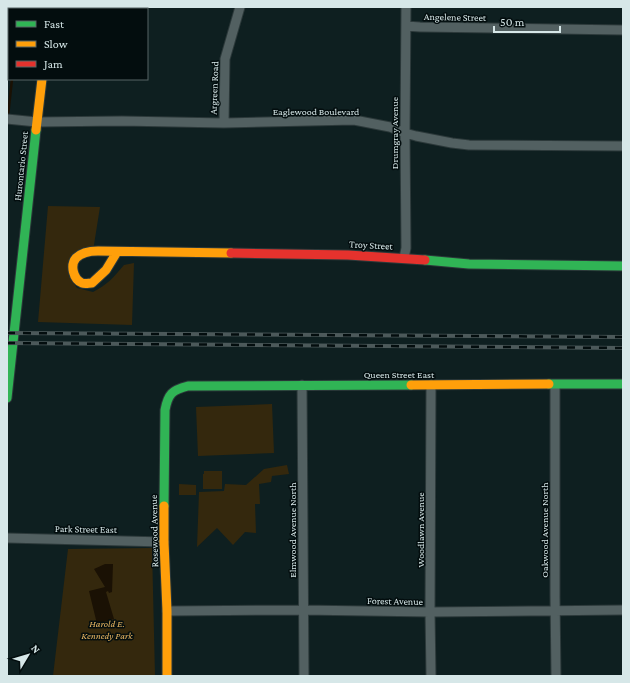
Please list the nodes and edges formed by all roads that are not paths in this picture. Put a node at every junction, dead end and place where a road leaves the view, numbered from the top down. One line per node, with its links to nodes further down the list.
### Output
1 (240, 7): 8 (street, Argreen Road)
2 (406, 7): 3 (street, Drumgray Avenue)
3 (406, 26): 4 (street, Angelene Street); 9 (street, Drumgray Avenue)
4 (623, 30)
5 (42, 80): 7 (street, Hurontario Street)
6 (7, 119): 7 (street, Eaglewood Boulevard)
7 (37, 122): 8 (street, Eaglewood Boulevard); 19 (street, Hurontario Street)
8 (224, 123): 9 (street, Eaglewood Boulevard)
9 (405, 133): 10 (street, Eaglewood Boulevard); 12 (street, Drumgray Avenue)
10 (623, 146)
11 (117, 252): 11 (street, Troy Street); 12 (street, Troy Street)
12 (404, 258): 13 (street, Troy Street)
13 (623, 266)
14 (623, 384): 17 (street, Queen Street East)
15 (302, 385): 16 (street, Queen Street East); 18 (street, Queen Street East); 22 (street, Elmwood Avenue North)
16 (431, 385): 17 (street, Queen Street East); 26 (street, Woodlawn Avenue)
17 (555, 385): 25 (street, Oakwood Avenue North)
18 (176, 389): 21 (street, Rosewood Avenue)
19 (7, 398)
20 (7, 538): 21 (street, Park Street East)
21 (164, 542): 24 (street, Rosewood Avenue)
22 (303, 610): 24 (street, Forest Avenue); 26 (street, Forest Avenue); 28 (street, Elmwood Avenue North)
23 (623, 610): 25 (street, Forest Avenue)
24 (167, 611): 27 (street, Rosewood Avenue)
25 (555, 611): 26 (street, Forest Avenue); 30 (street, Oakwood Avenue North)
26 (430, 612): 29 (street, Woodlawn Avenue)
27 (167, 676)
28 (304, 676)
29 (431, 676)
30 (556, 676)

